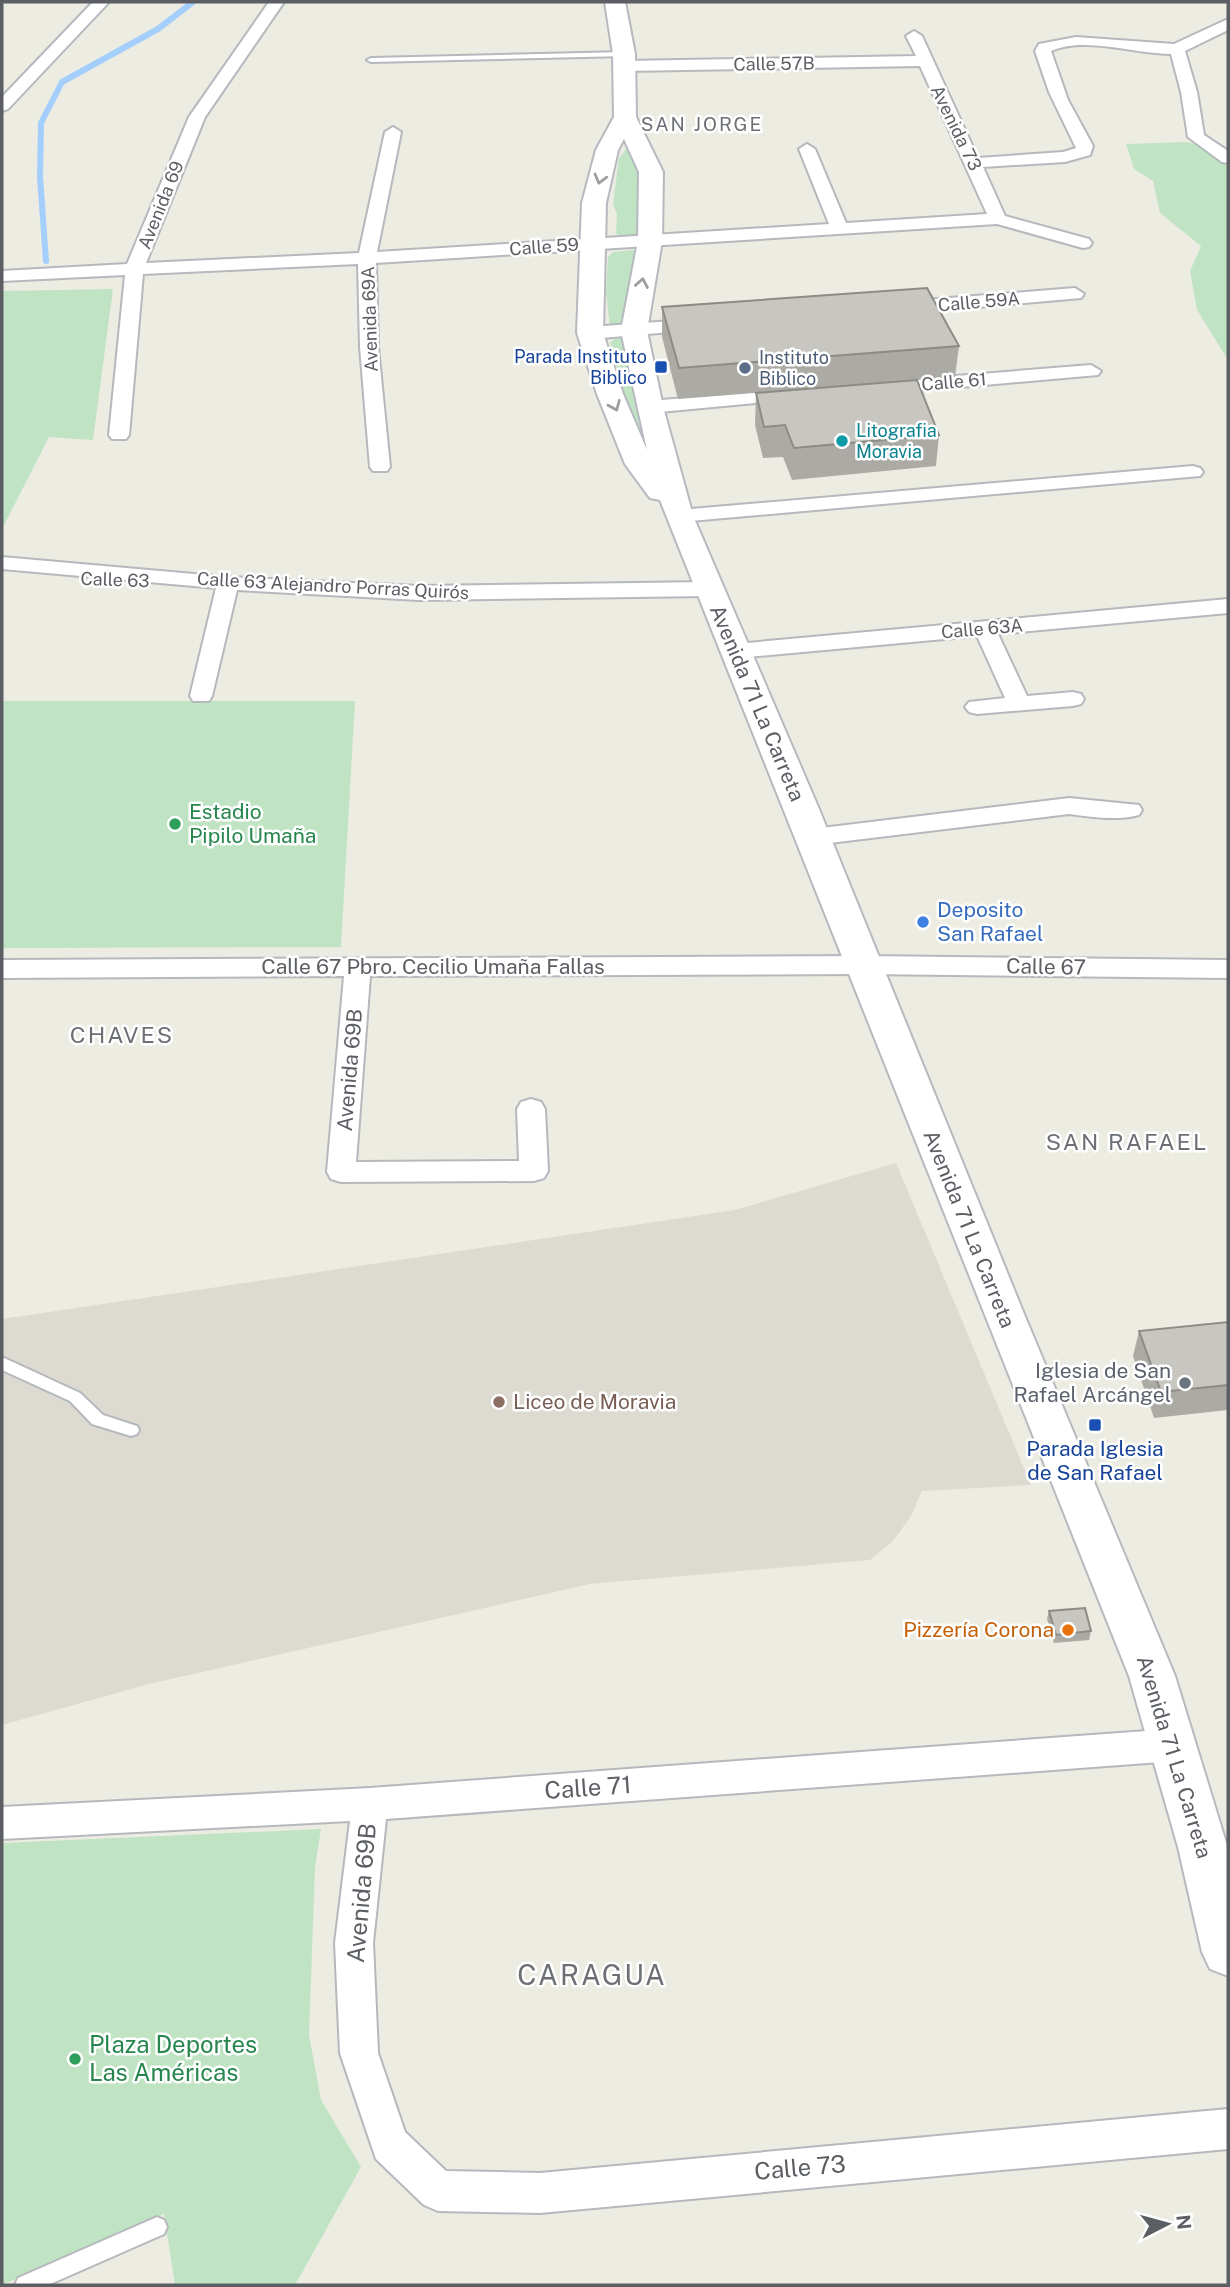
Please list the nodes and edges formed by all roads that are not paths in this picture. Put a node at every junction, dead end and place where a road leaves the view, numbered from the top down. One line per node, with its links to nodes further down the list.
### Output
1 (101, 2): 10 (street)
2 (276, 2): 22 (street, Avenida 69)
3 (615, 2): 8 (street, Avenida 71 La Carreta)
4 (1228, 24): 6 (street)
5 (914, 36): 9 (street, Avenida 73)
6 (1177, 49): 14 (street); 15 (street)
7 (371, 60): 8 (lane)
8 (624, 60): 9 (street, Calle 57B); 11 (street, Avenida 71 La Carreta)
9 (924, 61): 15 (street, Avenida 73)
10 (2, 106)
11 (625, 117): 18 (street, Avenida 71 La Carreta); 20 (street, Avenida 71 La Carreta, one-way to 20)
12 (393, 132): 21 (street, Avenida 69A)
13 (807, 149): 17 (street)
14 (1228, 158)
15 (973, 163): 16 (street, Avenida 73)
16 (998, 219): 17 (street, Calle 59); 19 (street, Calle 59)
17 (839, 228): 18 (street, Calle 59)
18 (650, 241): 20 (street, Calle 59); 27 (street, Avenida 71 La Carreta, one-way to 18)
19 (1083, 243)
20 (592, 244): 21 (street, Calle 59); 28 (street, Avenida 71 La Carreta)
21 (367, 258): 22 (street, Calle 59); 34 (street, Avenida 69A)
22 (135, 268): 23 (street, Calle 59); 33 (street, Avenida 69)
23 (2, 276)
24 (1075, 294): 25 (street, Calle 59A)
25 (882, 310)
26 (717, 324): 27 (street)
27 (634, 331): 28 (street); 32 (street, Avenida 71 La Carreta)
28 (590, 333): 36 (street, Avenida 71 La Carreta, one-way to 36)
29 (1091, 371): 30 (street, Calle 61)
30 (856, 390)
31 (815, 393): 32 (street)
32 (649, 407): 36 (street, Avenida 71 La Carreta)
33 (119, 435)
34 (380, 467)
35 (1193, 472): 36 (street)
36 (679, 516): 40 (street, Avenida 71 La Carreta)
37 (2, 563): 39 (street, Calle 63 Alejandro Porras Quirós)
38 (2, 576): 39 (street, Calle 63)
39 (228, 583): 40 (street, Calle 63 Alejandro Porras Quirós); 44 (street)
40 (708, 589): 43 (street, Avenida 71 La Carreta)
41 (1228, 606): 42 (street, Calle 63A)
42 (985, 629): 43 (street, Calle 63A); 46 (street)
43 (736, 651): 49 (street, Avenida 71 La Carreta)
44 (201, 696)
45 (1073, 699): 46 (street)
46 (1019, 704): 47 (street)
47 (977, 707)
48 (1130, 810): 49 (street)
49 (813, 837): 50 (street, Avenida 71 La Carreta)
50 (864, 965): 51 (street, Calle 67 Pbro. Cecilio Umaña Fallas); 53 (street, Calle 67); 57 (street, Avenida 71 La Carreta)
51 (358, 968): 52 (street, Calle 67 Pbro. Cecilio Umaña Fallas); 54 (street, Avenida 69B)
52 (2, 969)
53 (1228, 969)
54 (531, 1109)
55 (2, 1363): 56 (lane)
56 (131, 1430)
57 (1174, 1745): 58 (street, Calle 71); 60 (street, Avenida 71 La Carreta)
58 (370, 1804): 59 (street, Calle 71); 62 (street, Avenida 69B)
59 (2, 1823)
60 (1227, 1939)
61 (1228, 2129): 62 (street, Calle 73)
62 (390, 2145)
63 (157, 2227): 64 (lane)
64 (25, 2285)

